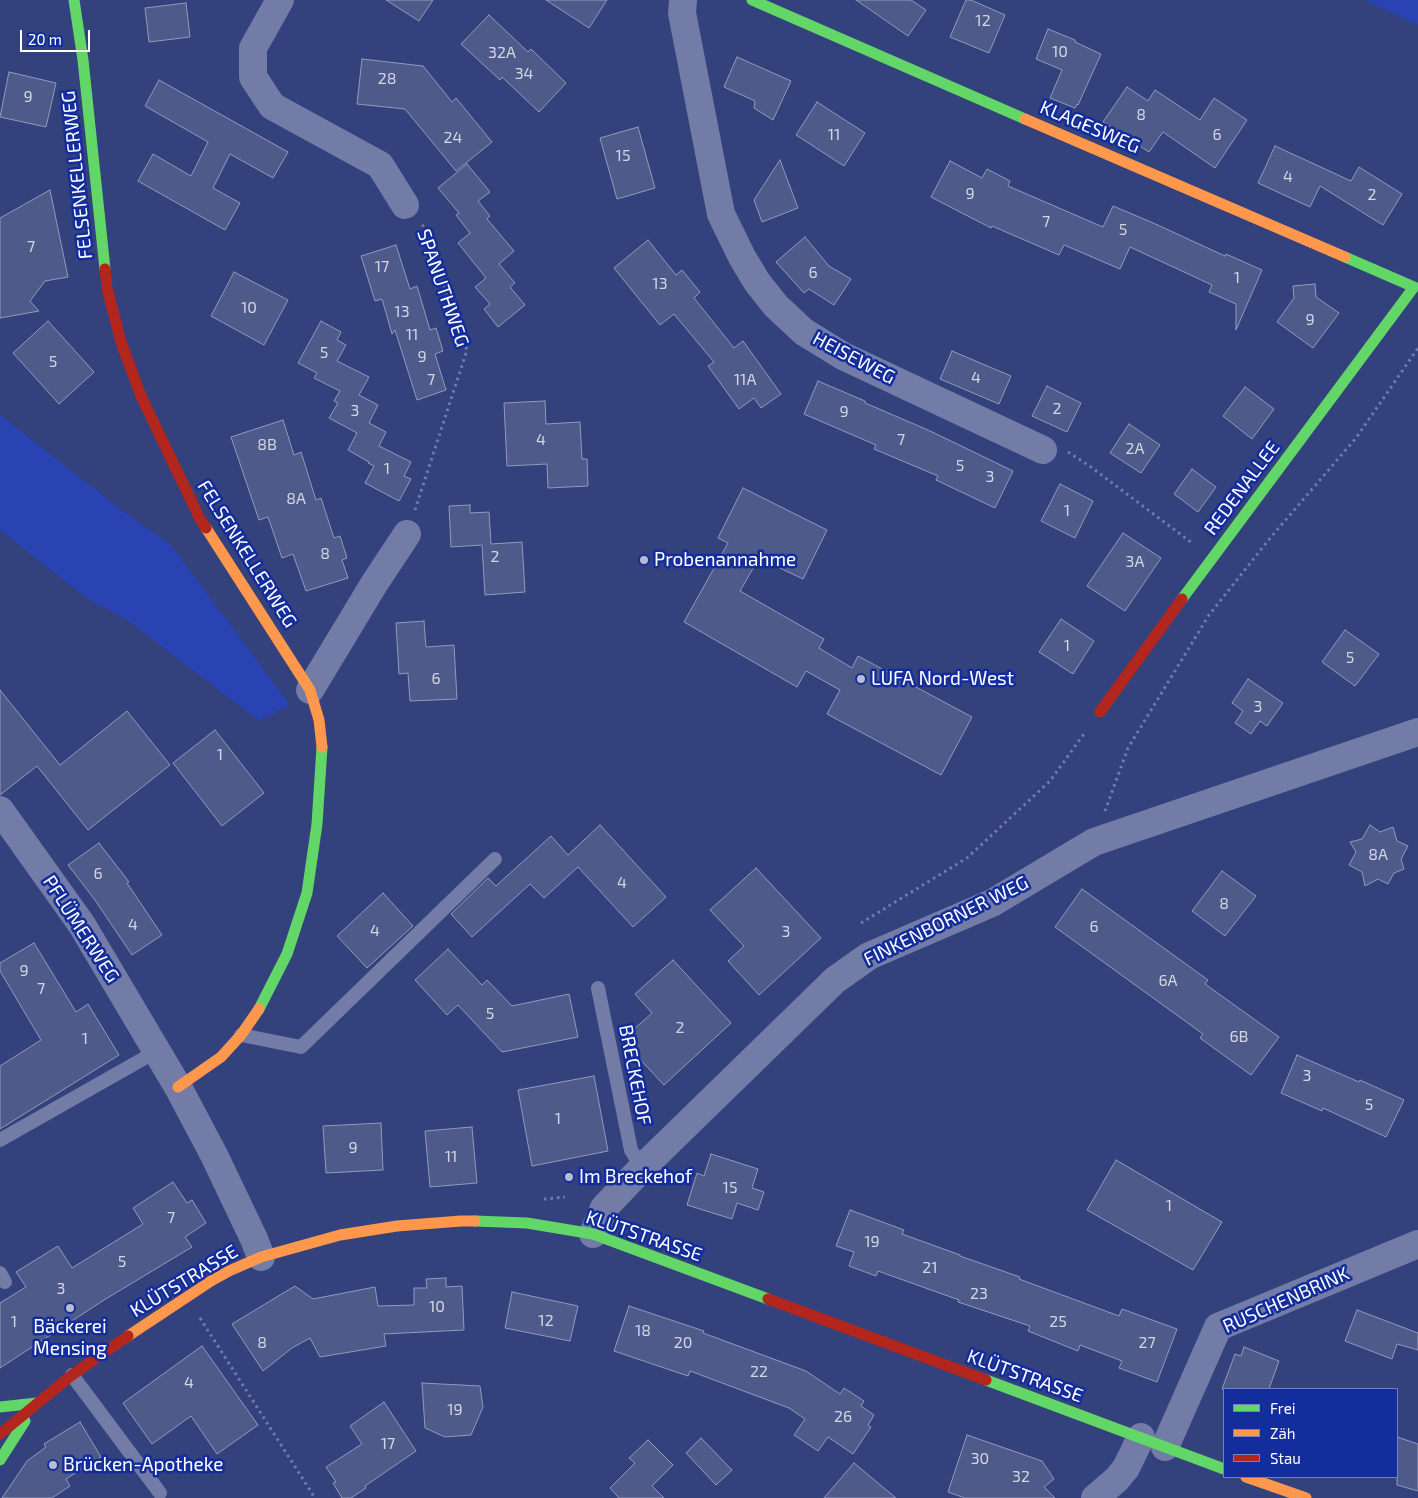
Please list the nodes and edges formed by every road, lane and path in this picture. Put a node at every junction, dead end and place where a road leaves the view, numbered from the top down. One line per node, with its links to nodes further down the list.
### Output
1 (74, 0): 11 (street, FELSENKELLERWEG)
2 (280, 0): 5 (street)
3 (683, 0): 8 (street, HEISEWEG)
4 (752, 0): 6 (street, KLAGESWEG)
5 (405, 204): 9 (path, SPANUTHWEG)
6 (1414, 287): 10 (street, REDENALLEE)
7 (1418, 348): 15 (path)
8 (1043, 450): 10 (path)
9 (407, 534): 11 (street)
10 (1208, 562): 12 (street, REDENALLEE)
11 (310, 690): 19 (street, FELSENKELLERWEG)
12 (1100, 712): 17 (path)
13 (1418, 732): 15 (street, FINKENBORNER WEG)
14 (0, 810): 20 (street, PFLÜMERWEG)
15 (1094, 842): 23 (street, FINKENBORNER WEG)
16 (495, 859): 19 (lane)
17 (861, 923)
18 (598, 988): 23 (lane, BRECKEHOF)
19 (241, 1035): 21 (street, FELSENKELLERWEG)
20 (158, 1051): 21 (street, PFLÜMERWEG); 22 (lane)
21 (178, 1087): 26 (street, PFLÜMERWEG)
22 (0, 1140)
23 (642, 1168): 24 (street, FINKENBORNER WEG)
24 (593, 1234): 26 (street, KLÜTSTRASSE); 32 (street, KLÜTSTRASSE)
25 (1418, 1244): 32 (street, RUSCHENBRINK)
26 (261, 1257): 28 (street, KLÜTSTRASSE)
27 (200, 1317): 37 (path)
28 (72, 1374): 29 (street, KLÜTSTRASSE); 36 (lane)
29 (37, 1403): 30 (street); 31 (street, KLÜTSTRASSE); 33 (street, KLÜTSTRASSE)
30 (0, 1408)
31 (0, 1434)
32 (1153, 1442): 34 (street, KLÜTSTRASSE); 38 (street, RUSCHENBRINK)
33 (0, 1460)
34 (1223, 1469)
35 (1249, 1478): 39 (street)
36 (160, 1493)
37 (315, 1498)
38 (1095, 1498)
39 (1306, 1498)

